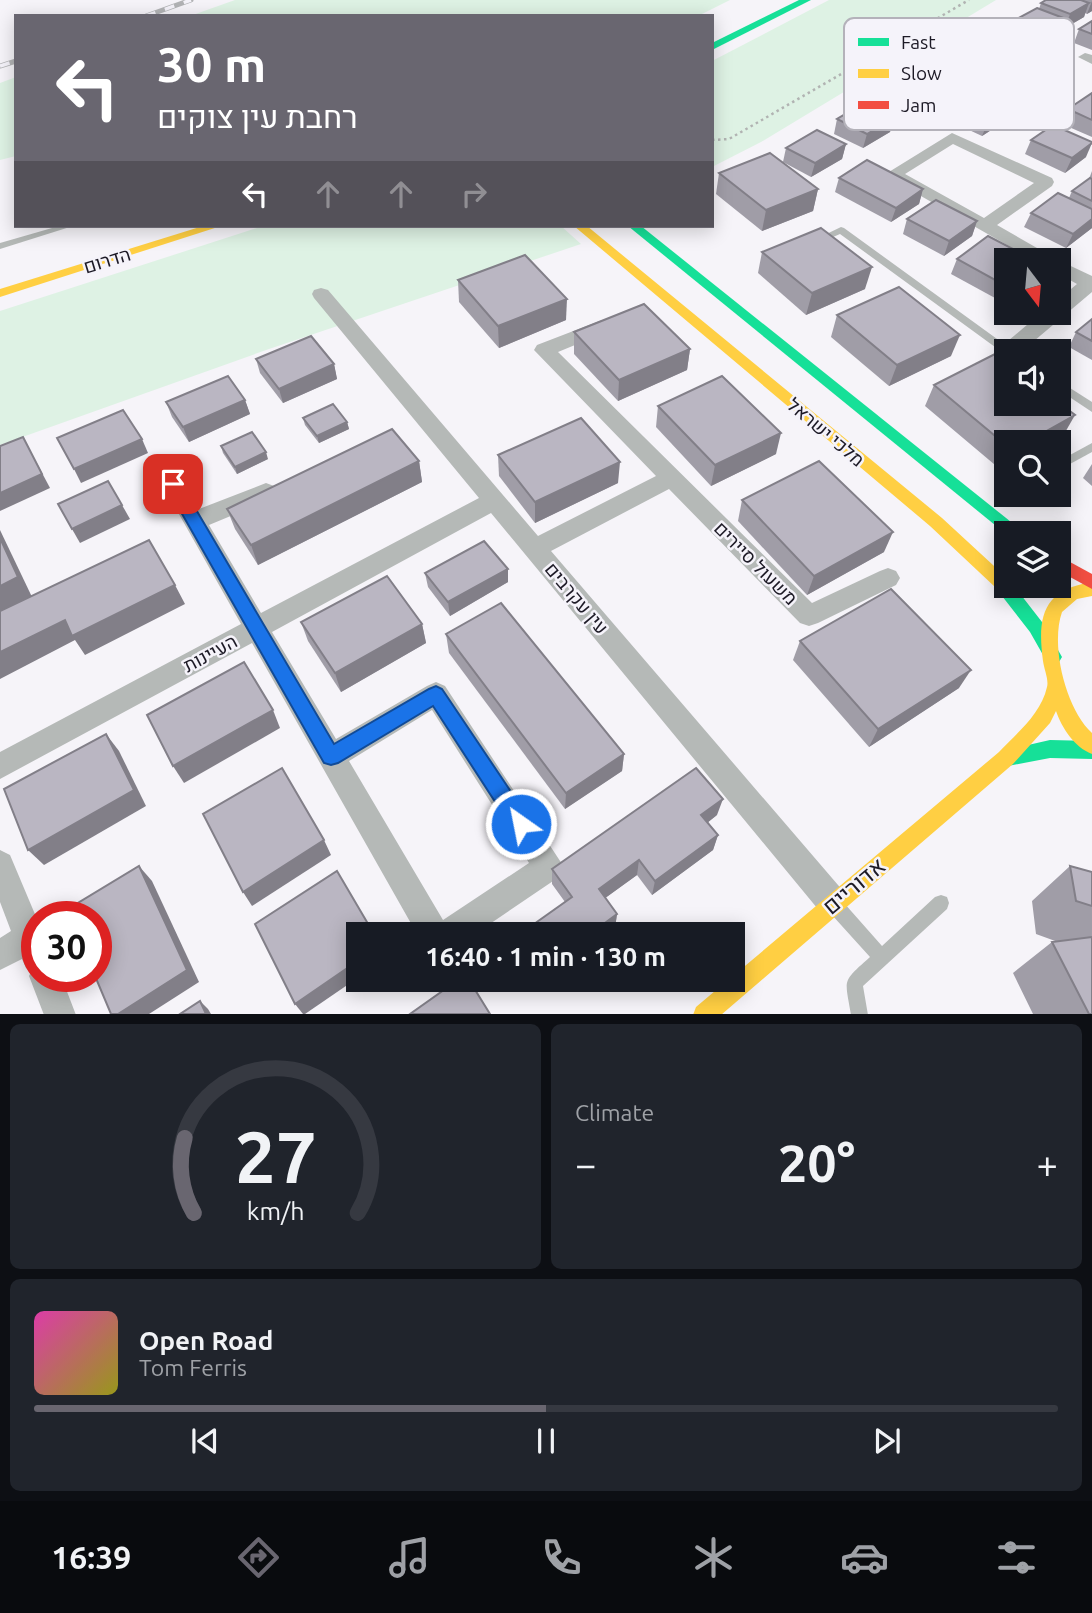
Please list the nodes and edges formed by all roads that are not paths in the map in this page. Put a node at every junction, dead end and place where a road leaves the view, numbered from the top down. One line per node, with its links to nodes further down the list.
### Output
1 (806, 0): 2 (street)
2 (714, 46)
3 (985, 225): 3 (street); 10 (street)
4 (61, 228): 8 (lane)
5 (209, 228): 13 (street, הדרום)
6 (582, 228): 36 (street, מלכי ישראל)
7 (639, 228): 29 (street, מלכי ישראל)
8 (0, 246)
9 (804, 246): 19 (lane)
10 (1026, 248)
11 (1071, 273): 12 (street)
12 (1091, 284): 15 (street)
13 (0, 293)
14 (321, 294): 27 (street, עין עקרבים)
15 (1071, 300)
16 (610, 323): 24 (street, משעול סיירים)
17 (1039, 326): 18 (street)
18 (1023, 339)
19 (994, 340)
20 (1071, 393): 21 (lane)
21 (1092, 408)
22 (1092, 447): 23 (lane)
23 (1071, 459)
24 (671, 478): 30 (street); 32 (street, משעול סיירים)
25 (173, 484): 28 (street)
26 (275, 488): 28 (street)
27 (495, 500): 30 (street, עין עקרבים); 35 (street, העיינות)
28 (194, 521): 35 (street)
29 (1001, 521)
30 (535, 548): 43 (street, עין עקרבים)
31 (1071, 570): 33 (street)
32 (888, 578)
33 (1092, 582)
34 (1092, 589): 36 (street)
35 (256, 628): 39 (street); 41 (street, העיינות)
36 (1053, 657): 37 (street)
37 (1057, 685): 38 (street); 40 (street, אדוריים)
38 (1092, 748): 40 (street, אדוריים)
39 (331, 757): 46 (street); 47 (street)
40 (1006, 758): 43 (street, אדוריים)
41 (0, 766)
42 (0, 865): 45 (street)
43 (833, 903): 50 (lane); 53 (street, אדוריים)
44 (941, 903): 50 (lane)
45 (21, 917)
46 (427, 922)
47 (467, 922)
48 (21, 950): 49 (street)
49 (0, 955)
50 (881, 958): 54 (lane)
51 (51, 992): 52 (street)
52 (60, 1014)
53 (704, 1014)
54 (860, 1014)

